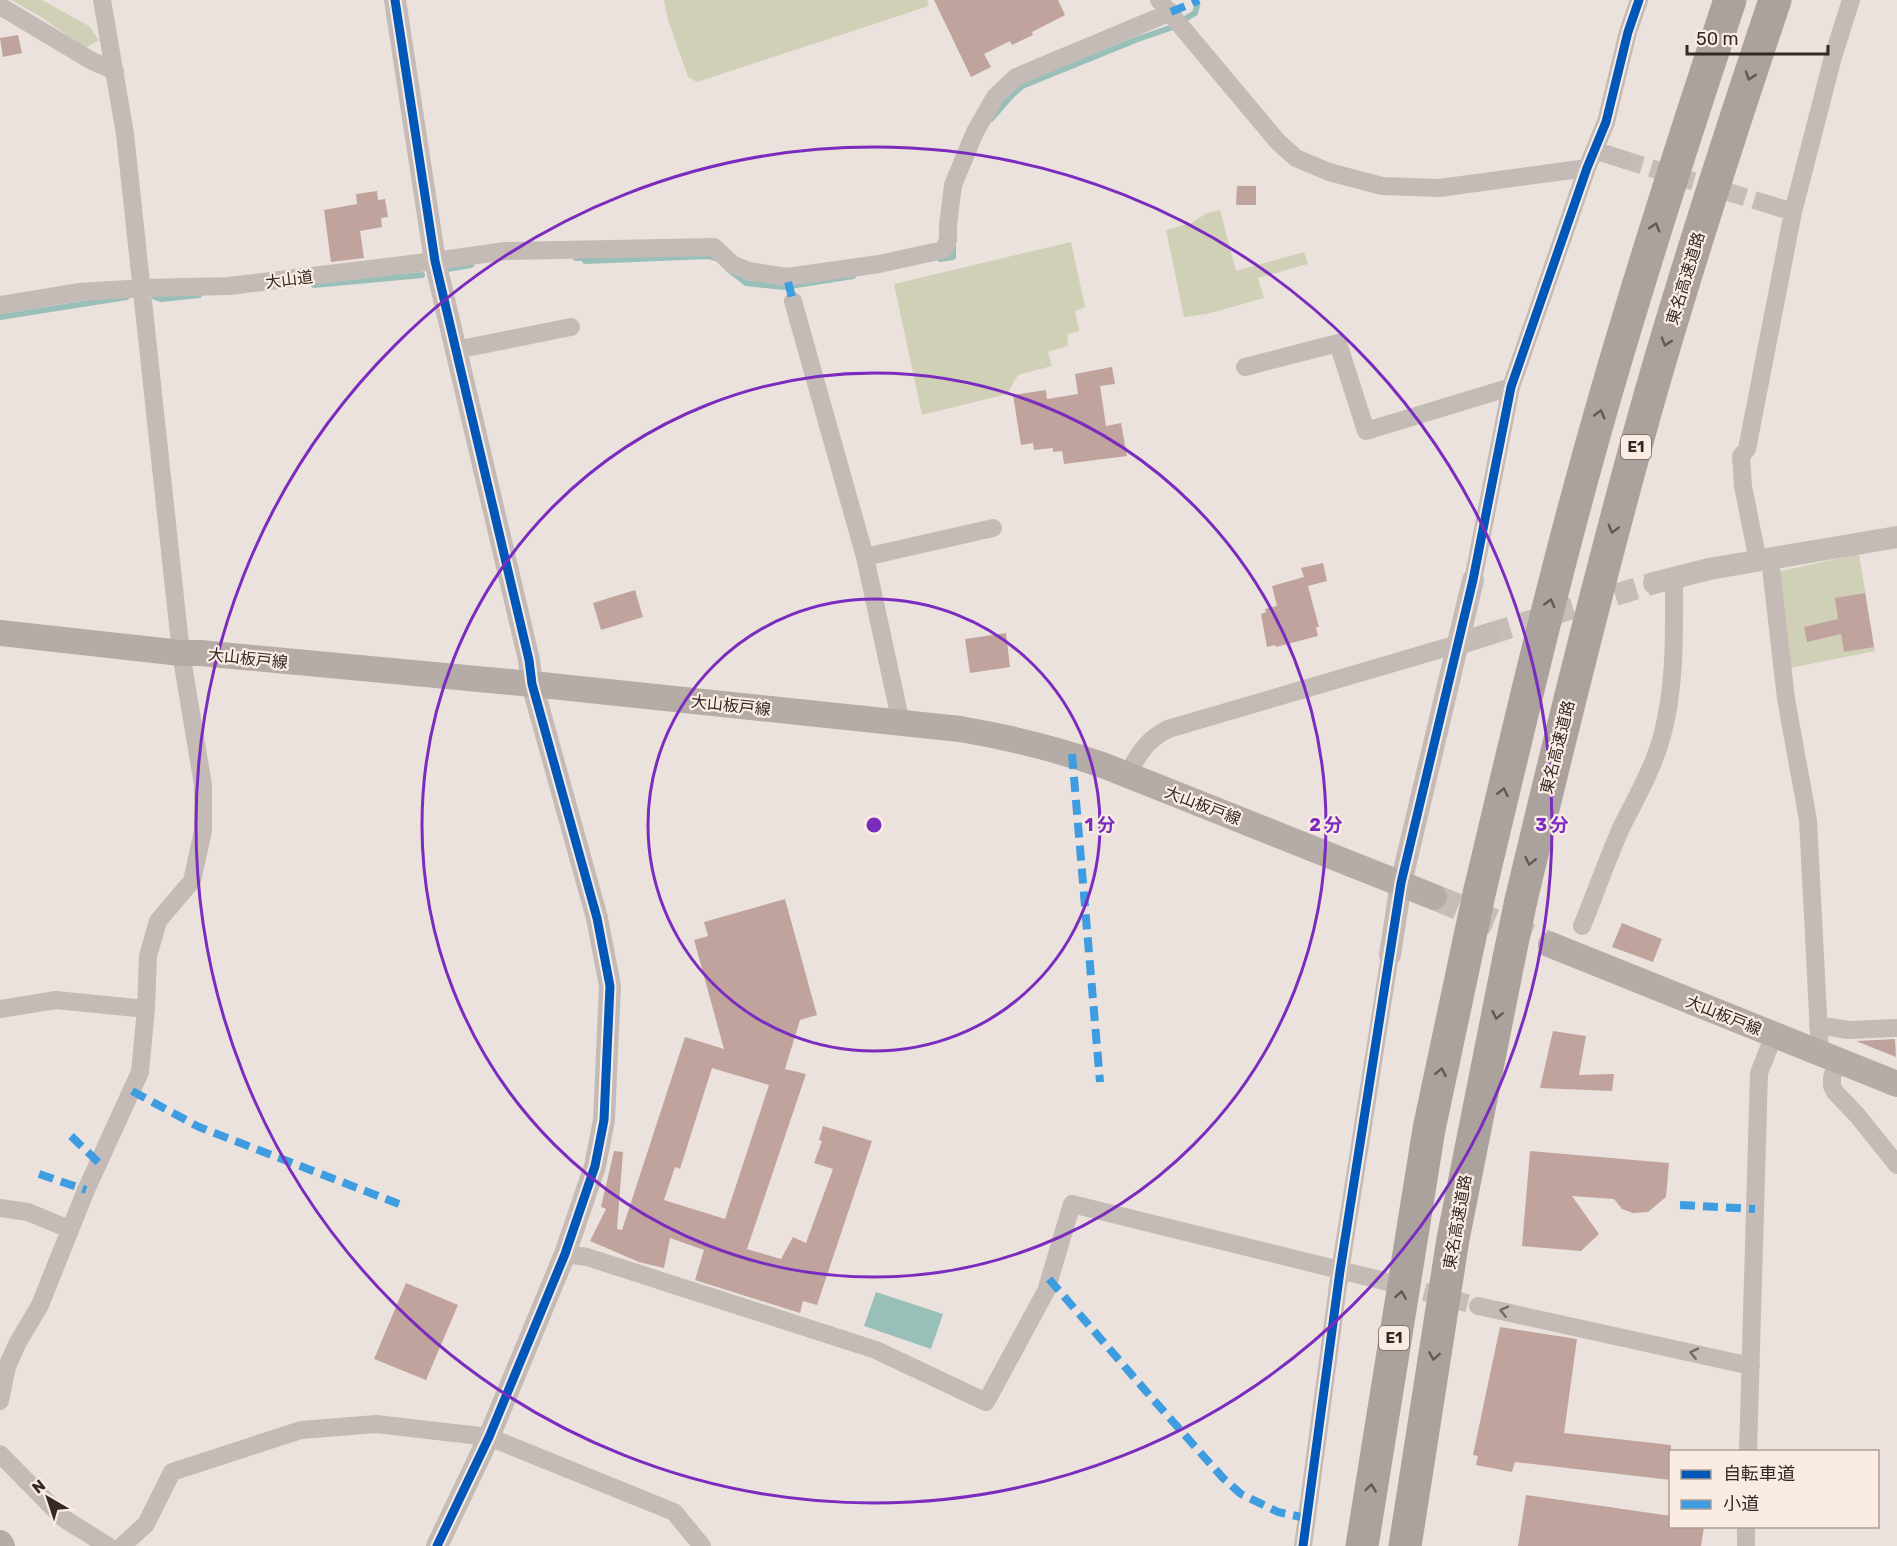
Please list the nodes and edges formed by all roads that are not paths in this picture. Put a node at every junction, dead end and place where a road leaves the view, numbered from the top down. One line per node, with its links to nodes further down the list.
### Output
1 (102, 0): 9 (street)
2 (395, 0): 15 (street)
3 (1639, 0): 10 (street)
4 (1730, 0): 66 (highway, E1, one-way to 4, bridge)
5 (1774, 0): 67 (highway, 東名高速道路 / E1, one-way to 67, bridge)
6 (1851, 0): 14 (street)
7 (0, 6): 9 (street)
8 (1173, 15): 12 (street); 15 (street, 大山道)
9 (115, 71): 16 (street)
10 (1594, 150): 11 (street); 12 (street)
11 (1625, 160)
12 (1587, 168): 22 (street)
13 (1764, 203): 14 (street)
14 (1793, 212): 26 (street)
15 (435, 261): 16 (street, 大山道); 20 (street)
16 (143, 288): 18 (street, 大山道); 32 (street)
17 (793, 301): 25 (street)
18 (0, 305)
19 (571, 327): 20 (street)
20 (456, 350): 33 (street)
21 (1245, 366): 22 (street)
22 (1511, 387): 27 (street)
23 (993, 528): 25 (street)
24 (1897, 537): 26 (street)
25 (865, 557): 34 (street)
26 (1764, 560): 28 (street); 43 (street)
27 (1473, 580): 31 (street)
28 (1664, 580): 38 (street)
29 (0, 633): 32 (main road, 大山板戸線)
30 (1489, 634): 31 (street)
31 (1458, 644): 35 (street); 36 (street)
32 (181, 653): 33 (main road, 大山板戸線); 42 (street)
33 (532, 684): 34 (main road, 大山板戸線); 51 (street)
34 (901, 723): 35 (main road, 大山板戸線)
35 (1127, 775): 36 (main road, 大山板戸線)
36 (1401, 883): 37 (main road, 大山板戸線); 40 (street)
37 (1434, 897)
38 (1582, 926)
39 (1551, 945): 45 (main road, 大山板戸線)
40 (1390, 955): 52 (street)
41 (0, 1009): 42 (street)
42 (146, 1010): 50 (street)
43 (1818, 1025): 44 (street); 46 (street)
44 (1897, 1028)
45 (1774, 1035): 46 (main road, 大山板戸線); 55 (street)
46 (1829, 1057): 47 (main road, 大山板戸線); 48 (street)
47 (1897, 1084)
48 (1897, 1165)
49 (0, 1208): 50 (street)
50 (69, 1229): 56 (street)
51 (566, 1254): 52 (street); 57 (street)
52 (1340, 1271): 53 (street); 65 (street)
53 (1372, 1278)
54 (1478, 1305): 55 (street, one-way to 54)
55 (1751, 1366): 58 (street)
56 (0, 1401)
57 (489, 1437): 62 (street); 63 (street); 64 (street)
58 (1748, 1450)
59 (0, 1454): 61 (street)
60 (1746, 1528): 68 (street)
61 (108, 1546)
62 (122, 1546)
63 (437, 1546)
64 (702, 1546)
65 (1303, 1546)
66 (1362, 1546)
67 (1405, 1546)
68 (1746, 1546)

